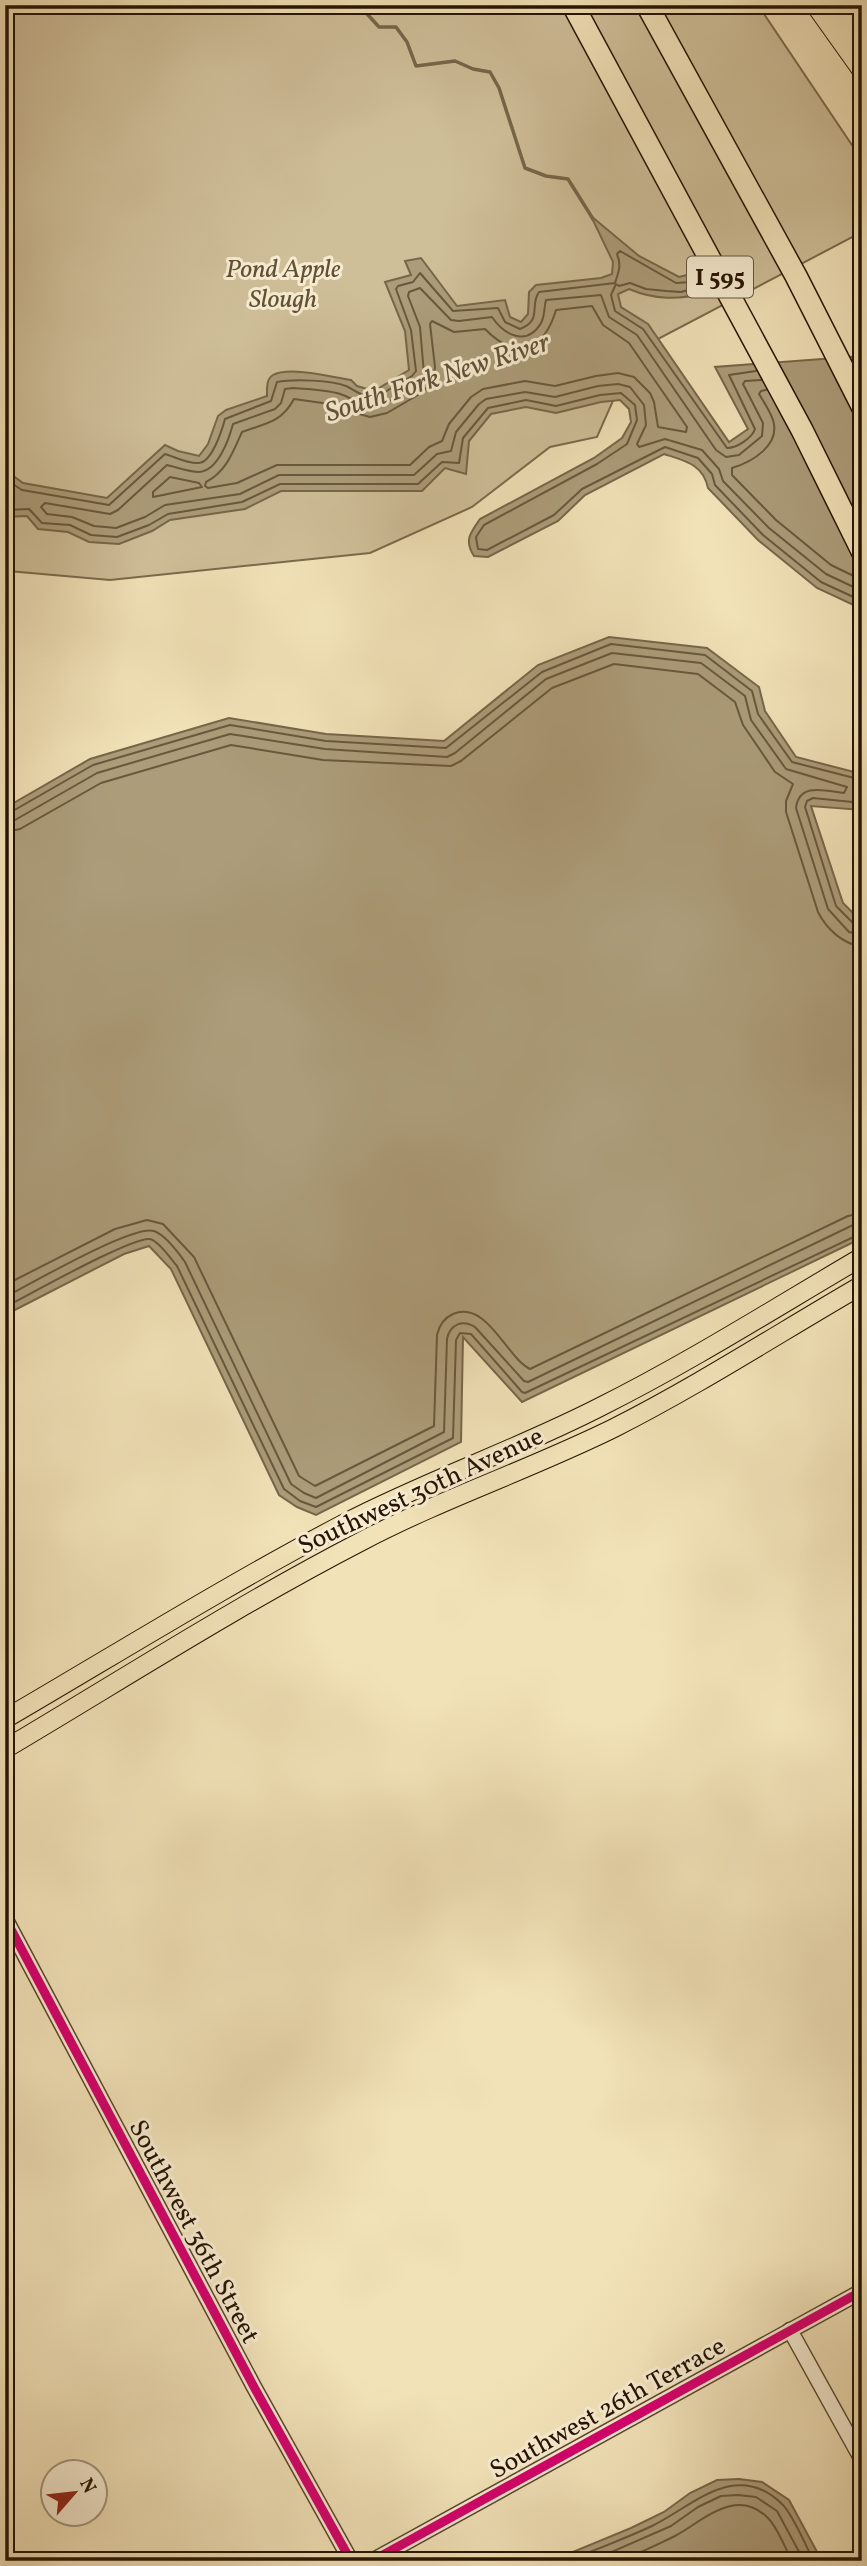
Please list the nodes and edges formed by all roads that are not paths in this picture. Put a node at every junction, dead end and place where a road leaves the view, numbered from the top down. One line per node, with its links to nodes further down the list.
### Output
1 (573, 5): 8 (highway, I 595)
2 (647, 5): 7 (highway, I 595)
3 (815, 5): 6 (main road)
4 (835, 5): 5 (main road)
5 (862, 43)
6 (862, 71)
7 (862, 406)
8 (862, 551)
9 (862, 1257): 11 (main road, Southwest 30th Avenue)
10 (862, 1285): 12 (main road, Southwest 30th Avenue)
11 (236, 1584): 12 (main road); 13 (main road, Southwest 30th Avenue)
12 (248, 1605): 14 (main road, Southwest 30th Avenue)
13 (5, 1719)
14 (5, 1749)
15 (5, 1918): 19 (street, Southwest 36th Street)
16 (862, 2291): 17 (street, Southwest 26th Terrace)
17 (790, 2330): 18 (street); 20 (street, Southwest 26th Terrace)
18 (862, 2460)
19 (351, 2561)
20 (372, 2561)

